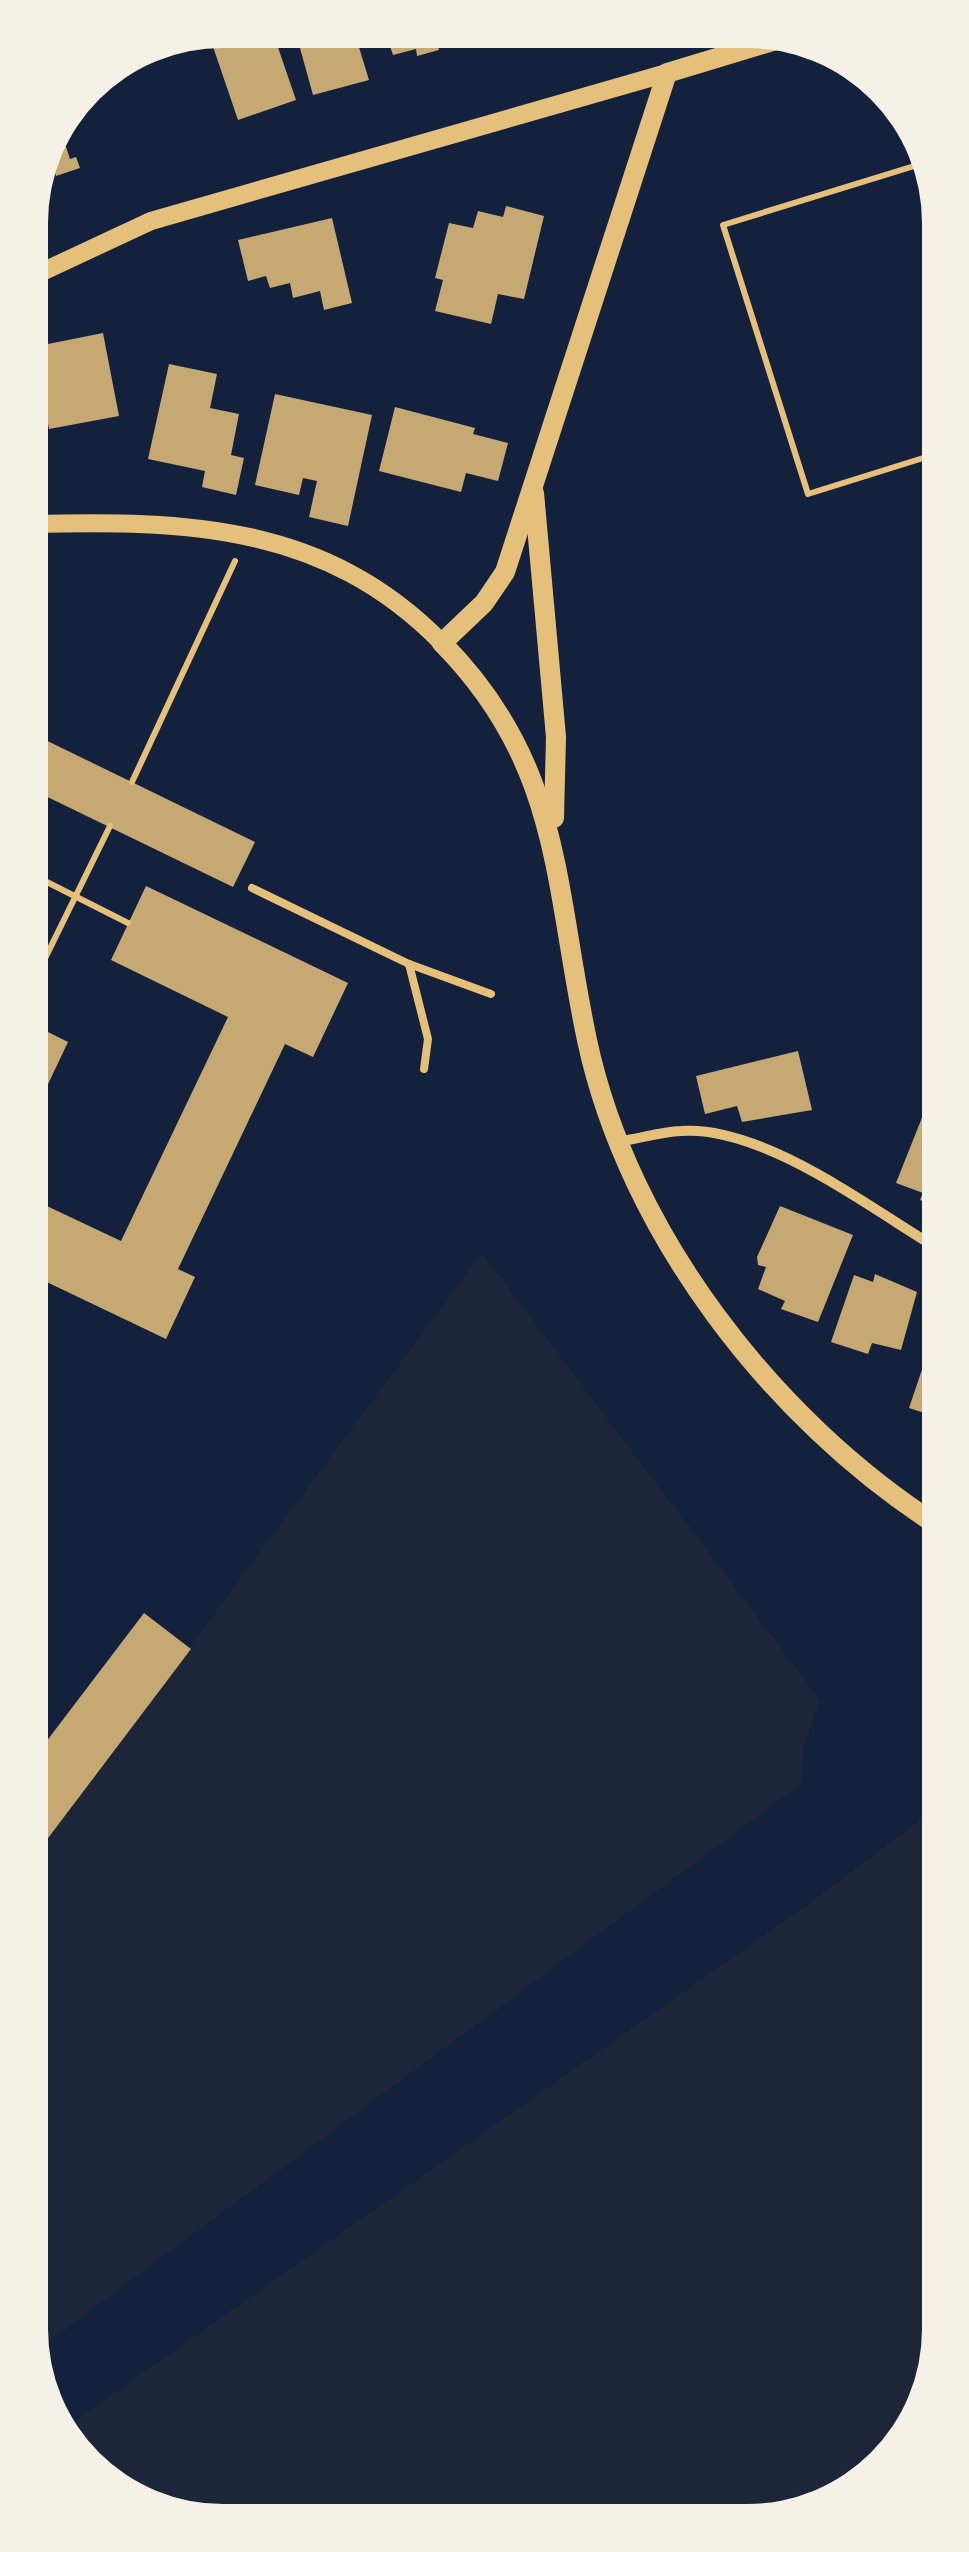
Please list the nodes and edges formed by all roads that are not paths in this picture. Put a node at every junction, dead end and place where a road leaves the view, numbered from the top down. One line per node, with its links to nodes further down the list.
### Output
1 (748, 48): 2 (main road)
2 (667, 72): 3 (street); 4 (main road)
3 (48, 269)
4 (533, 480): 6 (main road); 7 (main road)
5 (48, 524): 6 (street)
6 (442, 643): 7 (main road)
7 (553, 840): 12 (main road)
8 (252, 888): 9 (lane)
9 (409, 964): 10 (lane); 11 (lane)
10 (491, 994)
11 (424, 1069)
12 (621, 1141): 13 (street); 14 (main road)
13 (922, 1239)
14 (921, 1514)

